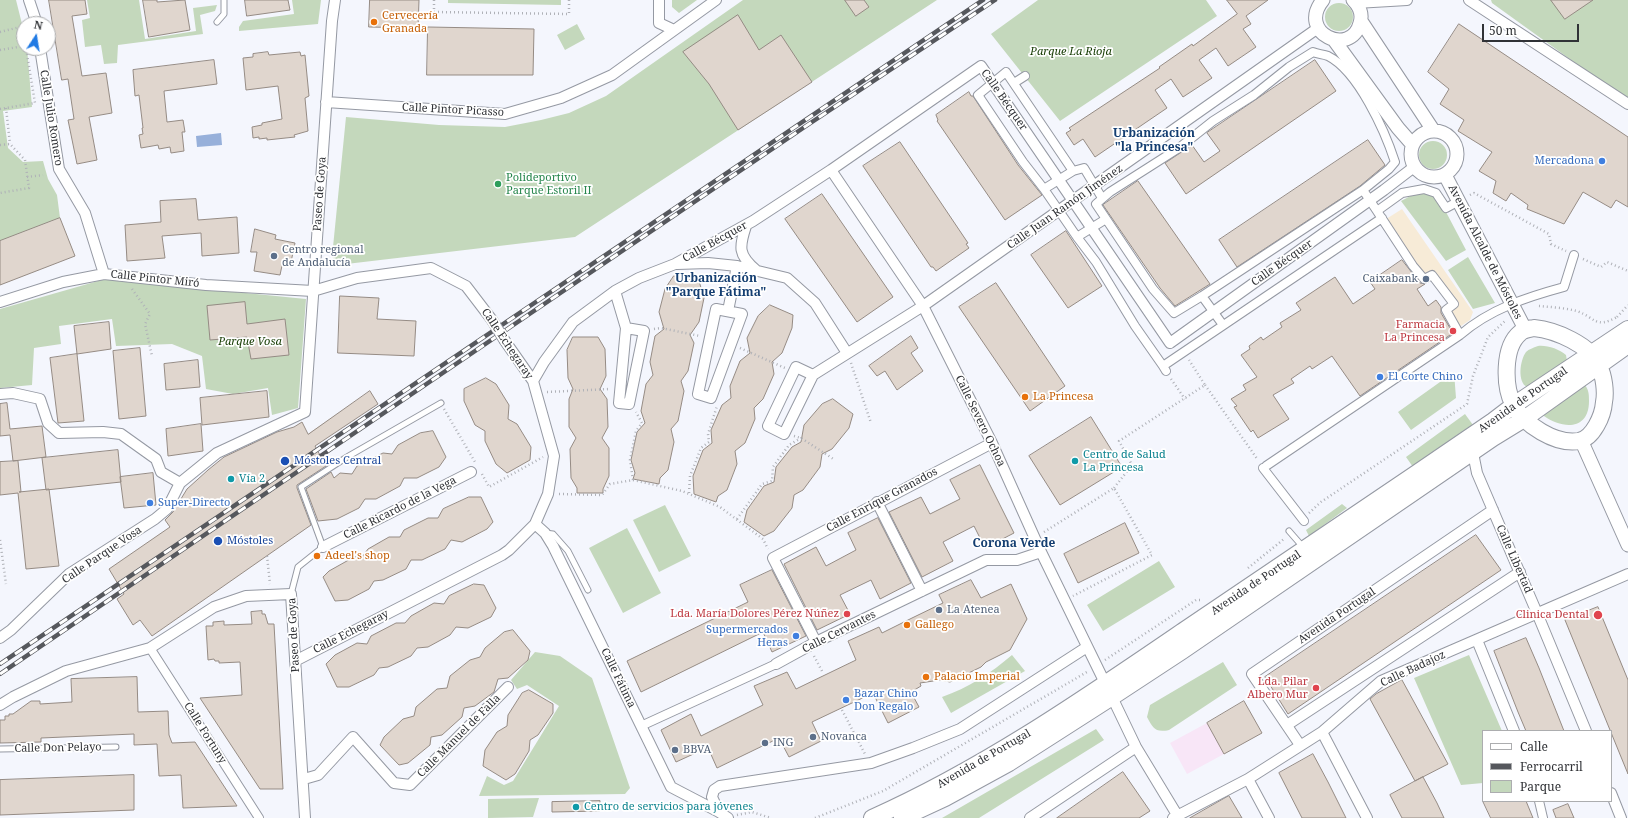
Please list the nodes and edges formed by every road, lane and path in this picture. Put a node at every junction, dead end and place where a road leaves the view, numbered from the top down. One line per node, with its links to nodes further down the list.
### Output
1 (29, 0): 12 (street)
2 (224, 0): 14 (lane)
3 (335, 0): 27 (street, Paseo de Goya)
4 (434, 0): 5 (path)
5 (569, 0)
6 (659, 0): 17 (street)
7 (716, 0): 17 (street, Calle Pintor Picasso)
8 (1323, 0): 16 (street)
9 (1407, 0): 11 (street)
10 (1468, 0): 28 (street)
11 (1354, 2): 13 (street)
12 (34, 16)
13 (1361, 21): 19 (street); 31 (street)
14 (217, 22)
15 (16, 28): 18 (path)
16 (1318, 28): 19 (street); 42 (street, Calle Juan Ramón Jiménez)
17 (674, 30): 27 (street, Calle Pintor Picasso)
18 (0, 32)
19 (1334, 40): 33 (street)
20 (16, 48): 21 (path)
21 (0, 50)
22 (27, 56): 29 (path)
23 (41, 56): 61 (street, Calle Julio Romero)
24 (1024, 76): 26 (street)
25 (992, 83): 26 (street); 36 (street, Calle Bécquer); 41 (street, Calle Bécquer); 43 (street)
26 (1014, 83): 37 (street)
27 (326, 102): 63 (street, Paseo de Goya)
28 (1628, 104)
29 (6, 108): 30 (path); 32 (path)
30 (0, 109)
31 (1433, 130): 33 (street); 39 (street)
32 (10, 144): 34 (path); 40 (path)
33 (1412, 144): 35 (street)
34 (0, 145)
35 (1414, 167): 39 (street); 48 (street, Calle Bécquer)
36 (831, 170): 53 (street, Calle Bécquer); 69 (street, Calle Severo Ochoa)
37 (1073, 171): 41 (street); 42 (street)
38 (44, 175): 40 (path)
39 (1445, 175): 49 (street, Avenida Alcalde de Móstoles)
40 (28, 177): 45 (path)
41 (1060, 180): 43 (street); 47 (street, Calle Bécquer)
42 (1095, 186): 46 (street); 47 (street, Calle Juan Ramón Jiménez)
43 (1044, 189): 50 (street)
44 (1363, 190): 46 (street); 48 (street); 65 (street)
45 (0, 193)
46 (1102, 198): 52 (street)
47 (1074, 201): 50 (street, Calle Juan Ramón Jiménez); 54 (street, Calle Bécquer)
48 (1370, 201): 51 (street); 72 (street, Calle Bécquer)
49 (1459, 201): 51 (street); 56 (path); 70 (street, Avenida Alcalde de Móstoles)
50 (1059, 212): 55 (street); 69 (street, Calle Juan Ramón Jiménez)
51 (1380, 215): 74 (street); 78 (street)
52 (1106, 219): 54 (street); 65 (street)
53 (746, 226): 57 (street, Calle Bécquer); 59 (street)
54 (1092, 227): 55 (street); 72 (street, Calle Bécquer)
55 (1077, 237): 83 (street)
56 (1574, 255): 60 (path); 70 (street)
57 (675, 264): 58 (street); 64 (street, Calle Bécquer)
58 (737, 266): 59 (street); 71 (street)
59 (756, 270): 82 (street)
60 (1628, 271)
61 (104, 274): 62 (street, Calle Pintor Miró); 66 (street, Calle Pintor Miró)
62 (122, 276): 63 (street, Calle Pintor Miró); 84 (path)
63 (313, 291): 88 (street, Calle Echegaray, bridge); 97 (street, Paseo de Goya)
64 (615, 291): 75 (street); 88 (street, Calle Bécquer)
65 (1202, 296): 72 (street)
66 (0, 302)
67 (1537, 305): 73 (path)
68 (1628, 305): 73 (path)
69 (924, 306): 82 (street, Calle Juan Ramón Jiménez); 103 (street, Calle Severo Ochoa)
70 (1513, 308): 76 (street, Avenida Alcalde de Móstoles); 78 (street); 117 (path)
71 (728, 311): 80 (street); 81 (street)
72 (1214, 311): 74 (street)
73 (1617, 317): 79 (path)
74 (1223, 325): 83 (street)
75 (626, 328): 77 (street); 90 (street)
76 (1525, 329): 85 (main road, Avenida Alcalde de Móstoles); 96 (main road, Avenida Alcalde de Móstoles)
77 (644, 331): 80 (path); 95 (street)
78 (1460, 335): 107 (street)
79 (1628, 335): 85 (main road, Avenida de Portugal)
80 (710, 338): 93 (street)
81 (730, 344): 86 (path); 93 (street)
82 (847, 353): 87 (street); 99 (path)
83 (1183, 353): 89 (path)
84 (152, 356)
85 (1595, 360): 96 (main road, Avenida de Portugal); 98 (main road, Avenida de Portugal); 102 (main road)
86 (794, 372): 87 (street); 100 (street)
87 (813, 374): 100 (street)
88 (533, 381): 91 (street, Calle Echegaray)
89 (1205, 385): 107 (path); 111 (path)
90 (620, 389): 91 (path); 95 (street)
91 (536, 393): 105 (street, Calle Echegaray)
92 (0, 394): 110 (street)
93 (711, 398): 112 (path)
94 (441, 404): 105 (path); 124 (lane)
95 (629, 404): 109 (path)
96 (1514, 405): 98 (main road, Avenida Alcalde de Móstoles); 125 (main road, Avenida de Portugal)
97 (305, 412): 110 (street, Calle Parque Vosa)
98 (1524, 419): 102 (main road, Avenida Alcalde de Móstoles); 104 (main road, Avenida de Portugal)
99 (871, 423)
100 (784, 434): 101 (path)
101 (801, 438): 106 (path); 116 (path)
102 (1581, 440): 123 (street)
103 (992, 443): 114 (street, Calle Enrique Granados); 121 (street, Calle Severo Ochoa)
104 (1473, 453): 115 (street, Calle Libertad); 150 (main road, Avenida de Portugal)
105 (554, 456): 113 (street, Calle Echegaray)
106 (835, 460)
107 (1264, 467): 117 (street)
108 (471, 472): 124 (street, Calle Ricardo de la Vega)
109 (633, 480): 112 (path); 113 (path)
110 (180, 483): 140 (street, Calle Parque Vosa)
111 (1114, 488): 121 (path); 137 (path)
112 (689, 493): 116 (path)
113 (548, 494): 118 (street, Calle Echegaray)
114 (878, 502): 128 (street, Calle Enrique Granados); 134 (street)
115 (1493, 510): 130 (street, Calle Libertad); 153 (street, Avenida Portugal)
116 (737, 519): 128 (path)
117 (1304, 521)
118 (535, 524): 120 (street, Calle Fátima); 145 (street, Calle Echegaray)
119 (1290, 532): 125 (lane); 129 (path)
120 (545, 533): 133 (lane); 154 (street, Calle Fátima)
121 (1035, 537): 126 (street, Calle Severo Ochoa)
122 (0, 540): 132 (path)
123 (1628, 545)
124 (322, 547): 135 (lane, Paseo de Goya)
125 (1305, 549): 150 (main road, Avenida de Portugal)
126 (1041, 552): 134 (street, Calle Cervantes); 137 (street, Calle Severo Ochoa)
127 (267, 556): 136 (path)
128 (772, 558): 142 (street)
129 (1244, 571)
130 (1520, 572): 139 (street, Calle Libertad); 153 (street, Calle Badajoz)
131 (1628, 574): 139 (street, Calle Badajoz)
132 (6, 584)
133 (588, 590)
134 (922, 591): 142 (street, Calle Cervantes)
135 (291, 594): 136 (street); 145 (street, Paseo de Goya)
136 (271, 595): 144 (street)
137 (1065, 600): 143 (street, Calle Severo Ochoa)
138 (1209, 600): 147 (path)
139 (1538, 613): 141 (street, Calle Badajoz); 156 (street, Calle Libertad)
140 (0, 638)
141 (1478, 640): 155 (street); 157 (street, Calle Badajoz)
142 (812, 644): 146 (street, Calle Cervantes); 148 (path)
143 (1087, 647): 147 (street, Calle Severo Ochoa); 162 (street)
144 (150, 648): 151 (street); 169 (street, Calle Fortuny)
145 (295, 661): 163 (street, Paseo de Goya)
146 (776, 664): 154 (street, Calle Cervantes)
147 (1097, 666): 150 (street, Calle Severo Ochoa); 172 (path)
148 (823, 673)
149 (508, 687): 163 (street, Calle Manuel de Falla)
150 (1109, 691): 160 (street, Calle Severo Ochoa); 173 (main road, Avenida de Portugal); 174 (main road, Avenida de Portugal)
151 (0, 705)
152 (842, 710): 162 (path)
153 (1286, 725): 158 (street, Avenida Portugal)
154 (641, 726): 167 (street, Calle Fátima)
155 (1514, 730)
156 (1586, 730)
157 (1322, 732): 158 (street, Calle Badajoz); 177 (street)
158 (1300, 745): 164 (street, Calle Badajoz)
159 (116, 747): 161 (lane, Calle Don Pelayo)
160 (1136, 747): 168 (street, Calle Severo Ochoa); 175 (street)
161 (0, 749)
162 (870, 763): 167 (street)
163 (304, 779): 170 (street, Paseo de Goya)
164 (1248, 779): 168 (street, Calle Badajoz); 176 (street)
165 (1612, 795): 179 (street)
166 (1539, 802): 178 (street)
167 (724, 815): 171 (path)
168 (1177, 817)
169 (259, 818)
170 (305, 818)
171 (771, 818)
172 (816, 818)
173 (872, 818)
174 (902, 818)
175 (1030, 818)
176 (1269, 818)
177 (1367, 818)
178 (1543, 818)
179 (1622, 818)

